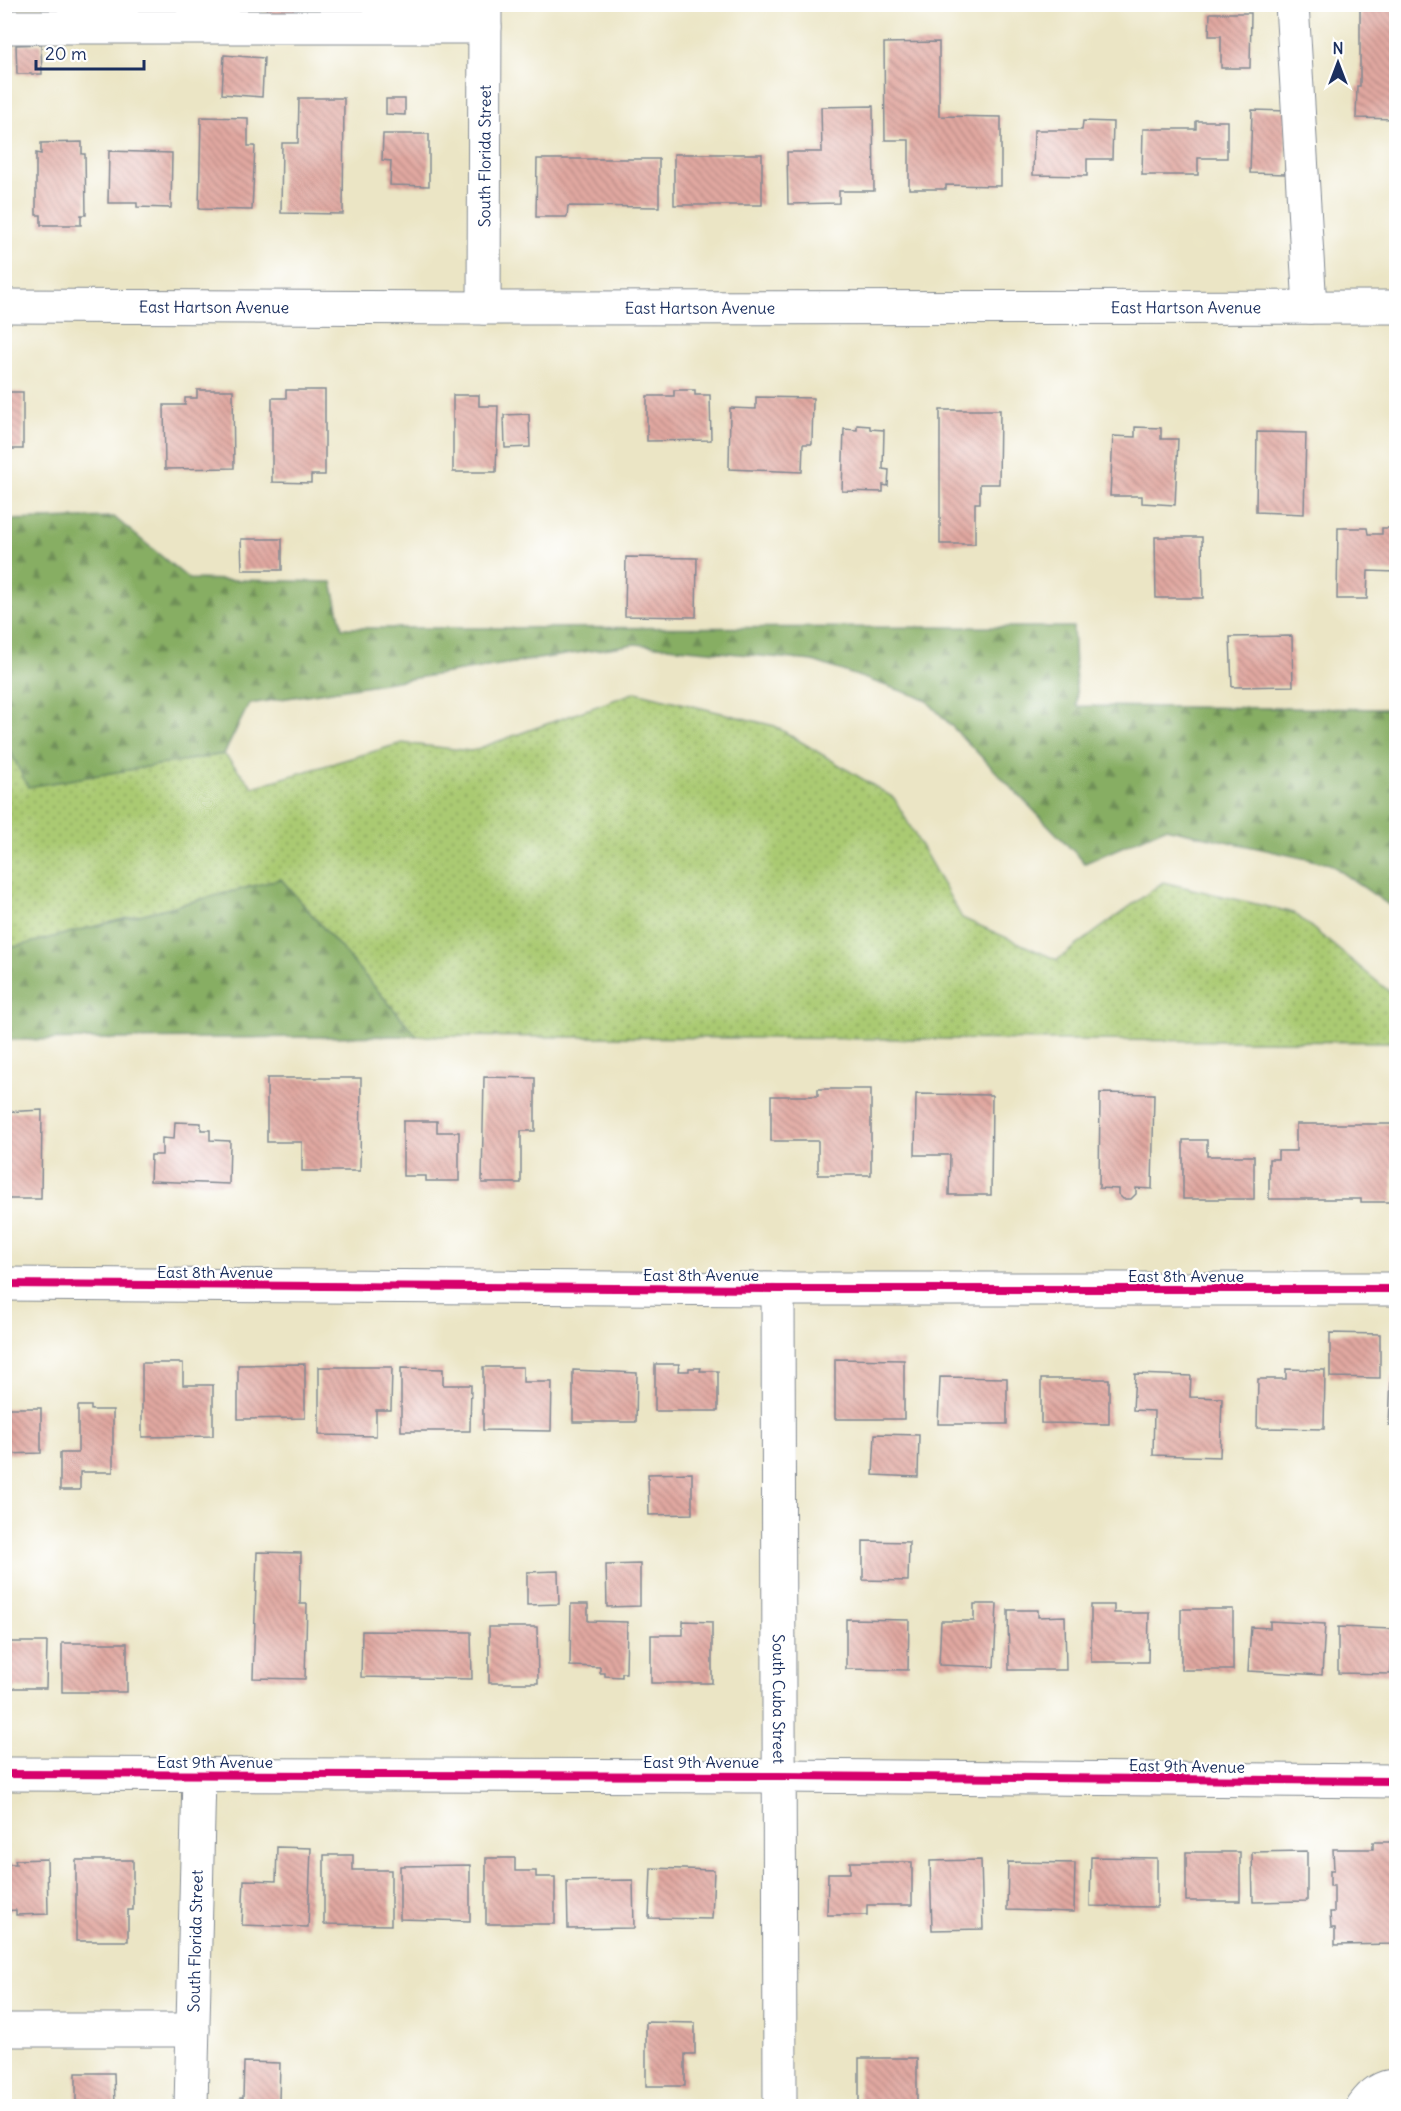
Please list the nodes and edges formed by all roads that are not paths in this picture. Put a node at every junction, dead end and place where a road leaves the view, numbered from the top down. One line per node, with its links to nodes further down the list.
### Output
1 (1292, 4): 5 (street)
2 (485, 16): 3 (street); 7 (street, South Florida Street)
3 (4, 27)
4 (4, 306): 7 (street, East Hartson Avenue)
5 (1310, 307): 6 (street, East Hartson Avenue); 7 (street, East Hartson Avenue)
6 (1396, 307)
7 (484, 308)
8 (4, 1284): 9 (street, East 8th Avenue)
9 (778, 1289): 10 (street, East 8th Avenue); 13 (street, South Cuba Street)
10 (1396, 1289)
11 (4, 1774): 12 (street, East 9th Avenue)
12 (199, 1776): 13 (street, East 9th Avenue); 16 (street, South Florida Street)
13 (778, 1776): 14 (street, East 9th Avenue); 19 (street, South Cuba Street)
14 (1396, 1781)
15 (4, 2030): 16 (street)
16 (193, 2030): 18 (street, South Florida Street)
17 (1396, 2086): 20 (street)
18 (191, 2106)
19 (780, 2106)
20 (1363, 2106)

